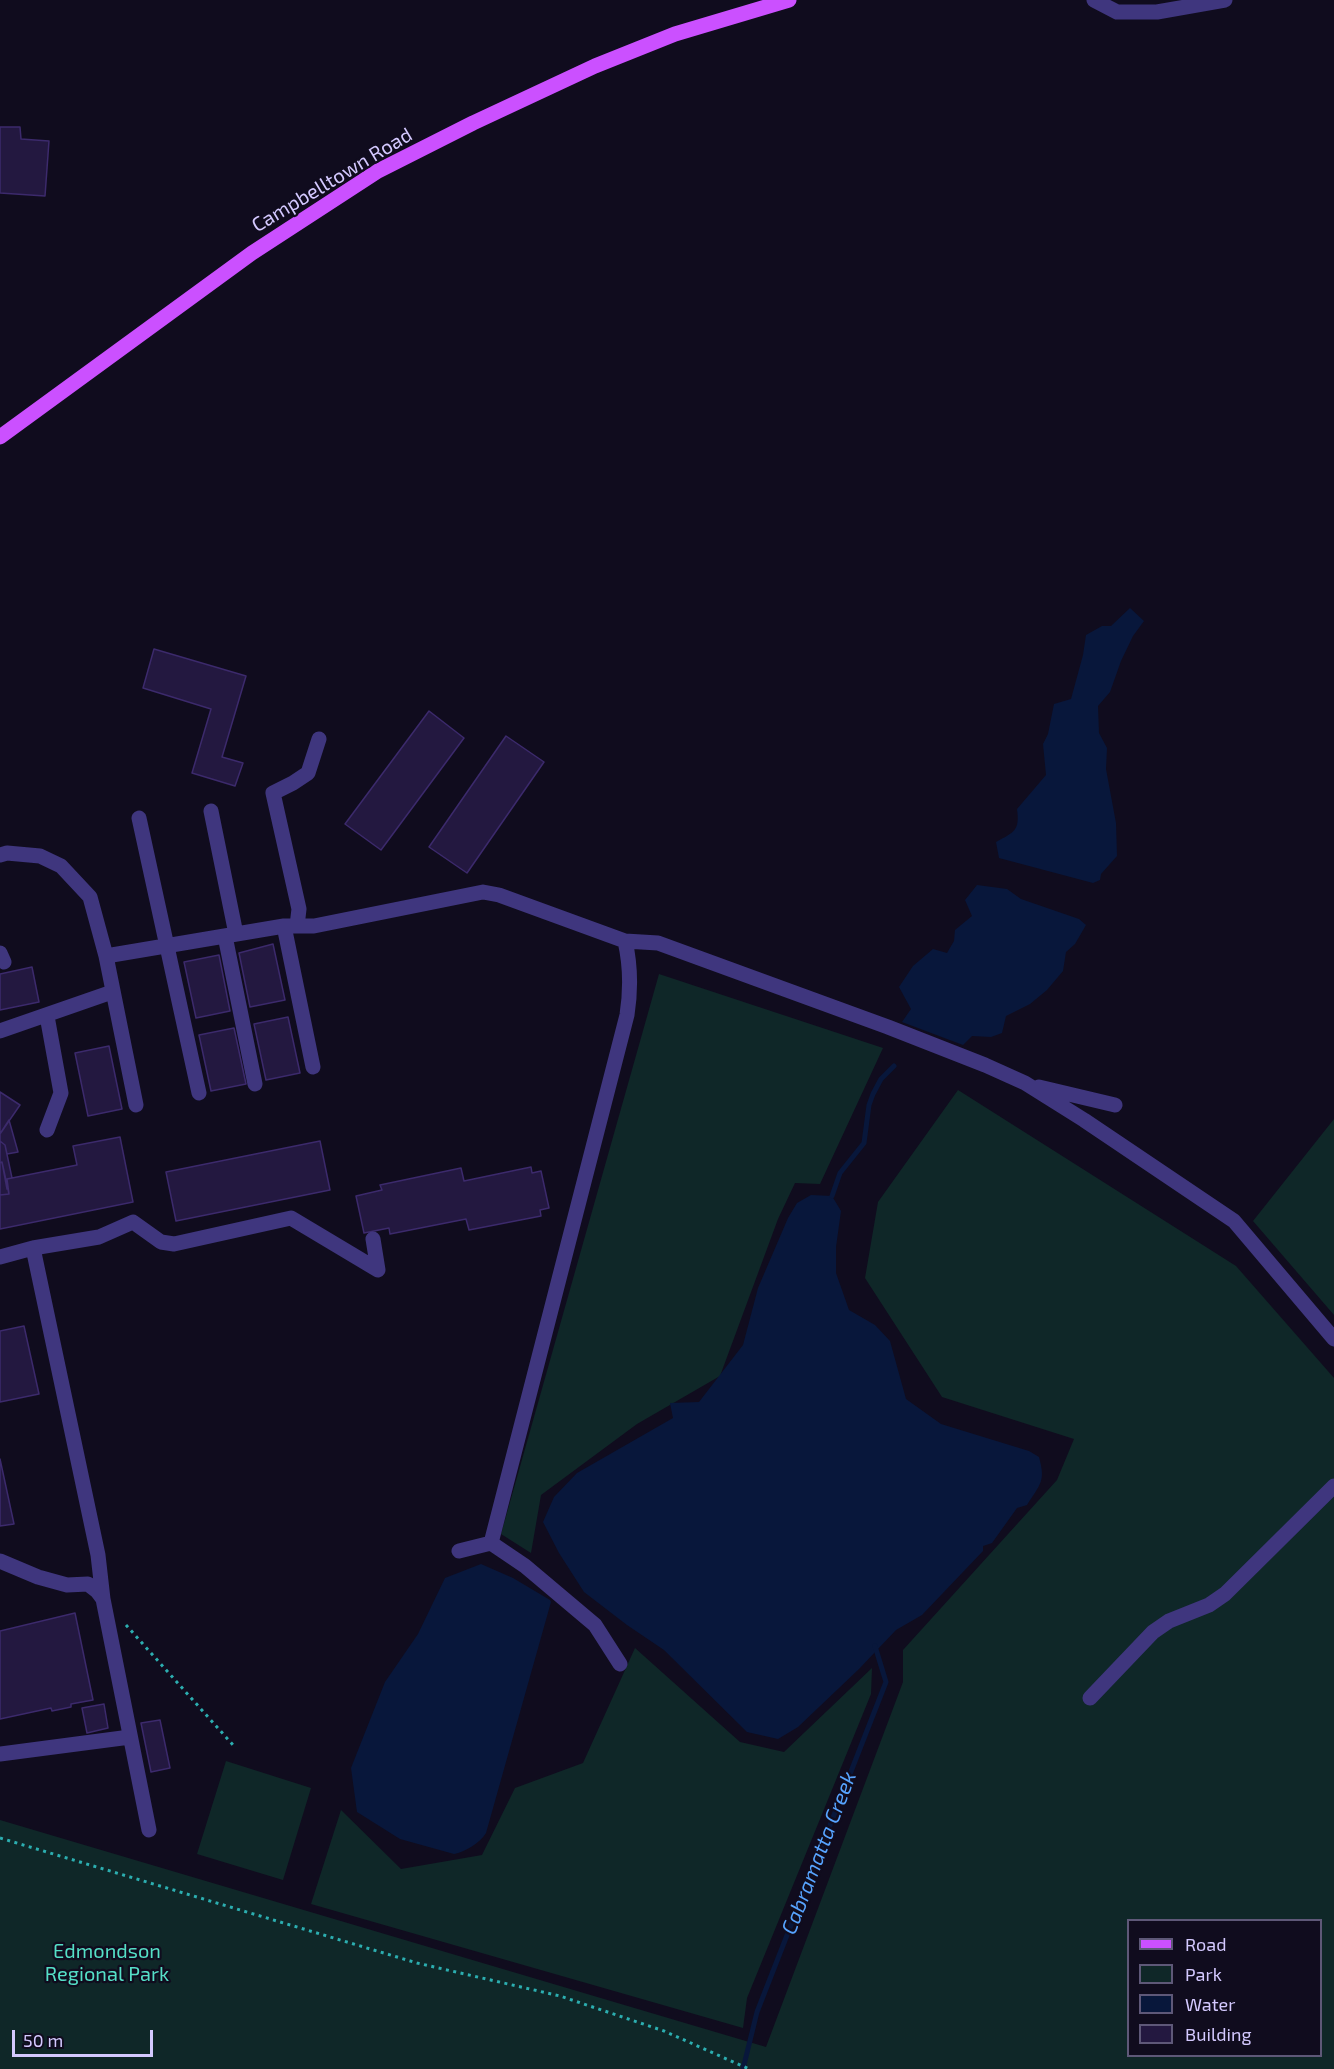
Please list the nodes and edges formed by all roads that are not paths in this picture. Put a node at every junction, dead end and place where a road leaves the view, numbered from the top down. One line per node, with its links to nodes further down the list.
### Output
1 (789, 0): 4 (main road, Campbelltown Road)
2 (1094, 0): 3 (lane)
3 (1225, 0)
4 (0, 437)
5 (319, 740): 9 (lane)
6 (211, 811): 10 (lane)
7 (139, 818): 12 (lane)
8 (0, 855): 13 (lane)
9 (290, 926): 10 (lane); 11 (lane); 17 (lane)
10 (231, 935): 12 (lane); 19 (lane)
11 (625, 941): 18 (lane); 29 (lane)
12 (168, 946): 13 (lane); 20 (lane)
13 (106, 956): 14 (lane)
14 (112, 992): 15 (lane); 21 (lane)
15 (47, 1016): 16 (lane); 23 (lane)
16 (0, 1031)
17 (313, 1067)
18 (1024, 1083): 22 (lane); 27 (lane)
19 (255, 1084)
20 (199, 1093)
21 (136, 1105)
22 (1115, 1105)
23 (47, 1130)
24 (373, 1239): 25 (lane)
25 (33, 1248): 26 (lane); 32 (lane)
26 (0, 1257)
27 (1334, 1339)
28 (1334, 1486): 34 (lane)
29 (491, 1543): 30 (lane); 33 (lane)
30 (459, 1551)
31 (0, 1561): 32 (lane)
32 (103, 1599): 35 (lane)
33 (620, 1664)
34 (1090, 1698)
35 (130, 1737): 36 (lane); 37 (lane)
36 (0, 1754)
37 (149, 1830)

